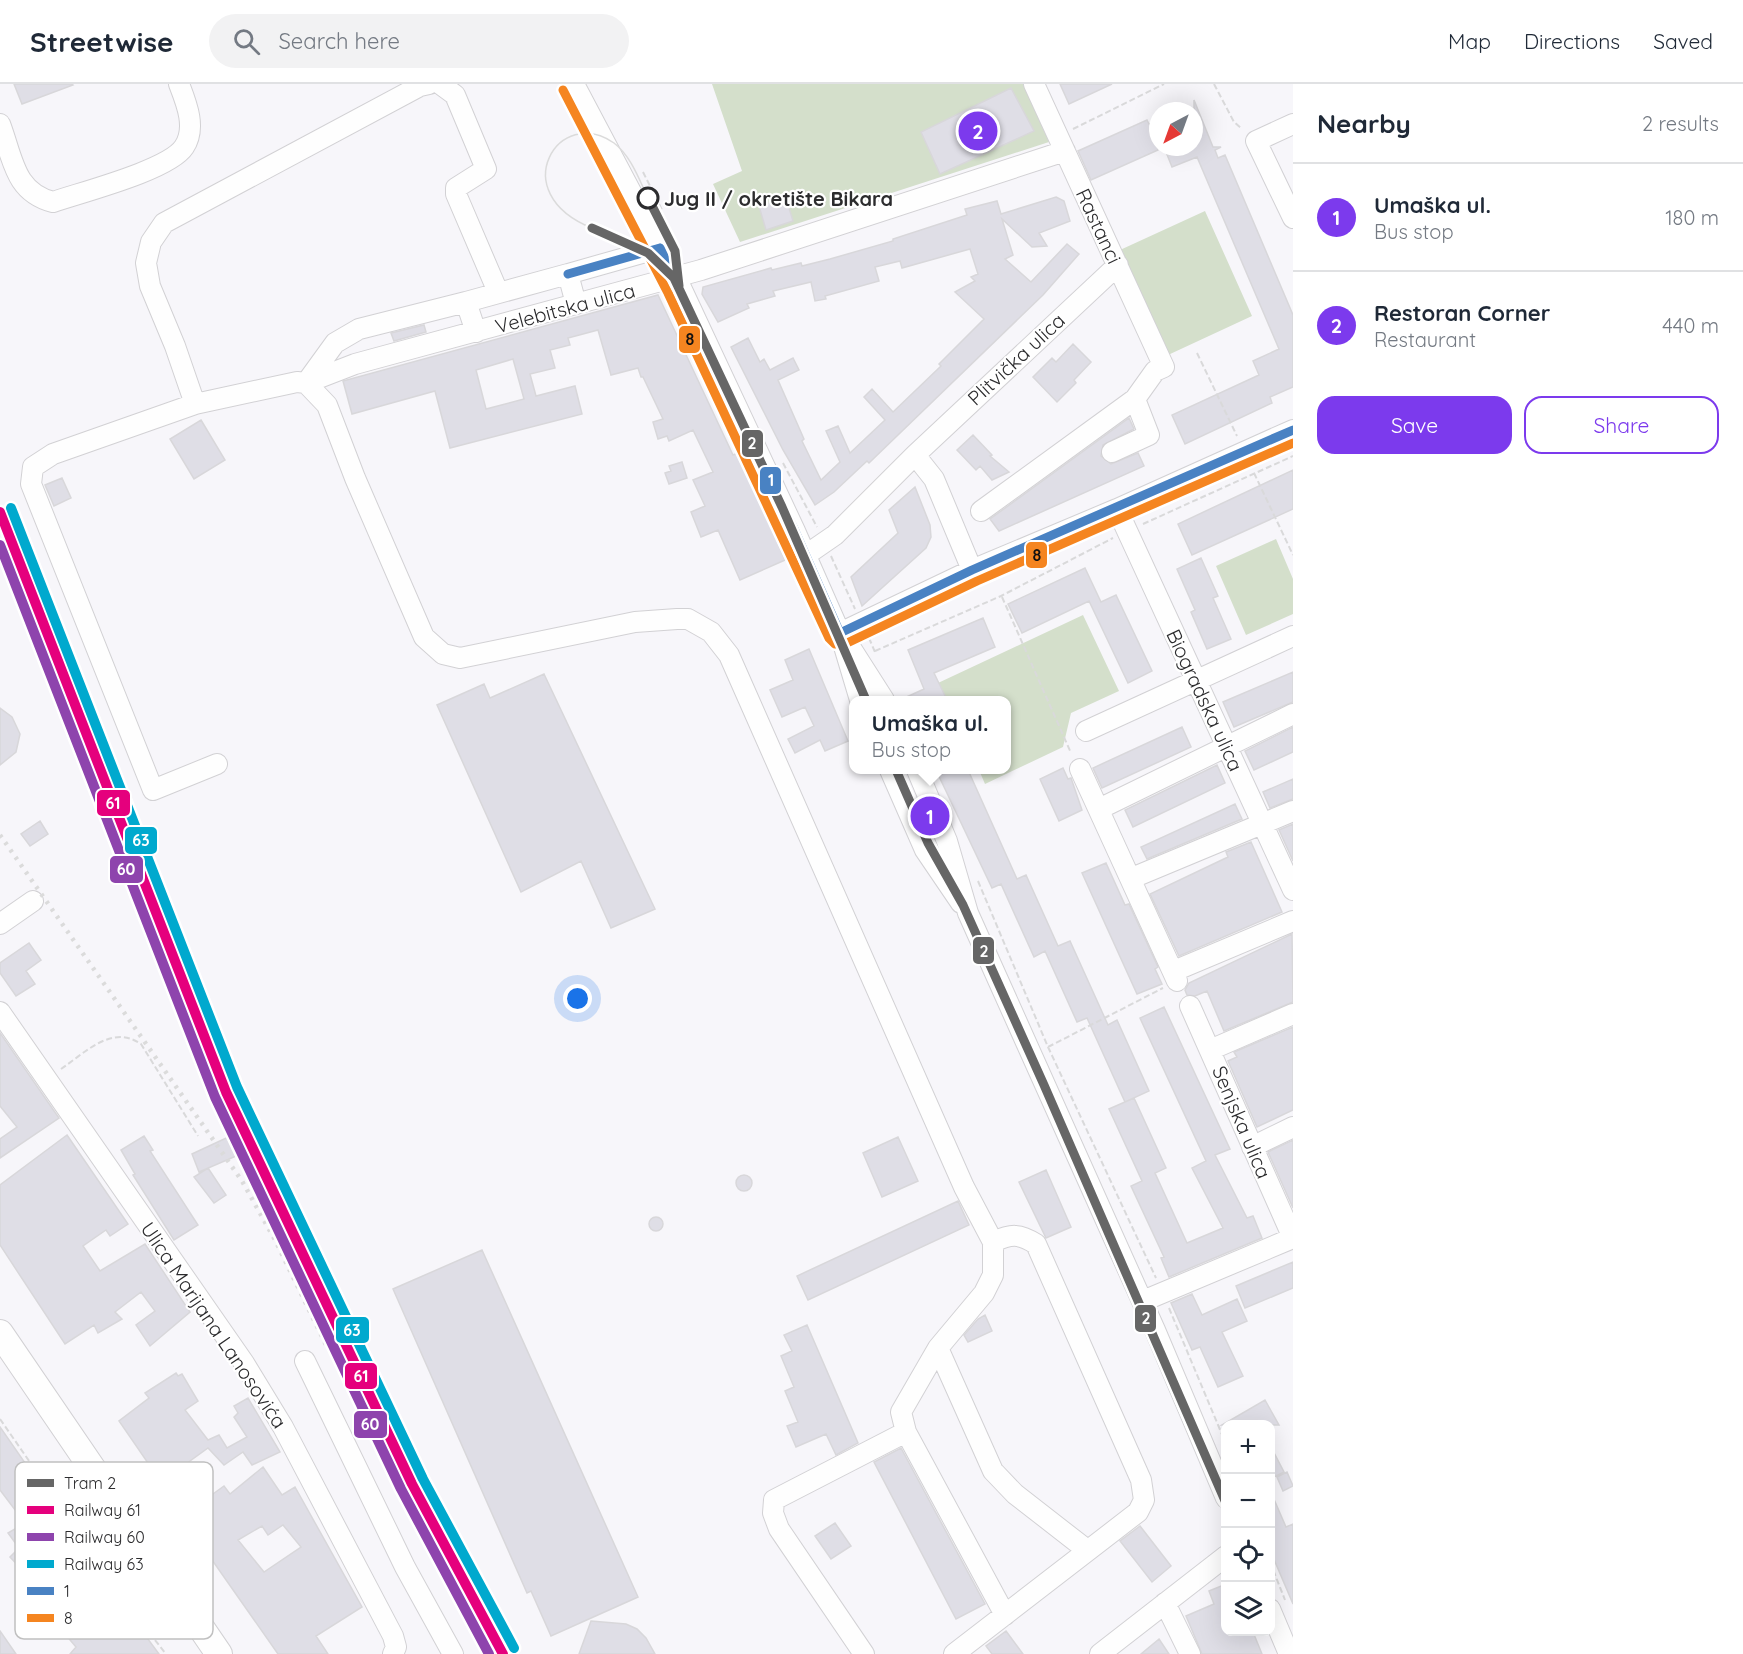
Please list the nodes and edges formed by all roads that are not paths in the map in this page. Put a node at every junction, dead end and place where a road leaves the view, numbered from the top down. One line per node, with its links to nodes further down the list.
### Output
1 (179, 84): 10 (street)
2 (429, 84): 22 (street)
3 (440, 84): 16 (street)
4 (574, 84): 12 (street)
5 (1034, 84): 8 (street, Rastanci)
6 (0, 124): 10 (street)
7 (1293, 124): 11 (street)
8 (1061, 143): 13 (street, Rastanci); 15 (street, Velebitska ulica)
9 (0, 165): 10 (street)
10 (23, 186)
11 (1293, 218)
12 (660, 248): 14 (street); 15 (street)
13 (1118, 265): 21 (street, Rastanci); 25 (street, Plitvička ulica)
14 (568, 274): 16 (street); 18 (street)
15 (676, 277): 18 (street, Velebitska ulica); 28 (street)
16 (498, 292): 17 (street)
17 (466, 302): 19 (street); 20 (street)
18 (576, 304): 19 (street, Velebitska ulica)
19 (476, 332): 20 (street, Velebitska ulica)
20 (306, 383): 22 (street, Velebitska ulica); 58 (street)
21 (1135, 399): 24 (street); 27 (street)
22 (195, 404): 38 (street, Velebitska ulica)
23 (1293, 430): 26 (street)
24 (1112, 453)
25 (915, 455): 28 (street, Plitvička ulica); 29 (street)
26 (1117, 509): 29 (street); 32 (street, Biogradska ulica)
27 (981, 511)
28 (806, 555): 30 (street)
29 (972, 570): 30 (street)
30 (840, 633): 33 (street); 34 (street)
31 (1293, 636): 32 (street)
32 (1197, 682): 36 (street); 37 (street, Biogradska ulica)
33 (859, 696)
34 (881, 696)
35 (1293, 714): 37 (street)
36 (1086, 731)
37 (1227, 746): 42 (street); 44 (street, Biogradska ulica)
38 (217, 764)
39 (1080, 769): 42 (street)
40 (892, 774): 48 (street)
41 (919, 774): 48 (street)
42 (1099, 809): 45 (street)
43 (1293, 811): 44 (street)
44 (1263, 826): 45 (street); 46 (street, Biogradska ulica)
45 (1132, 878): 49 (street)
46 (1293, 890)
47 (33, 901): 50 (street)
48 (968, 913): 59 (street)
49 (1293, 921)
50 (0, 924)
51 (1190, 1006): 54 (street, Senjska ulica)
52 (0, 1012): 74 (street, Ulica Marijana Lanosovića)
53 (1293, 1014): 54 (street)
54 (1210, 1050): 56 (street, Senjska ulica)
55 (1293, 1127): 56 (street)
56 (1252, 1147): 57 (street, Senjska ulica)
57 (1293, 1239): 59 (street)
58 (993, 1242): 61 (street); 66 (street)
59 (1143, 1301): 65 (street)
60 (0, 1333): 64 (main road)
61 (938, 1348): 63 (street); 66 (street)
62 (305, 1362): 75 (street)
63 (906, 1432): 70 (street); 76 (street)
64 (88, 1462)
65 (1221, 1486)
66 (1087, 1550): 70 (street)
67 (1221, 1560): 68 (street)
68 (1165, 1604): 78 (street); 79 (street)
69 (1278, 1604): 71 (street)
70 (1005, 1615): 77 (street)
71 (1287, 1633): 80 (street)
72 (209, 1639): 73 (main road)
73 (219, 1654)
74 (393, 1654)
75 (453, 1654)
76 (864, 1654)
77 (954, 1654)
78 (1100, 1654)
79 (1190, 1654)
80 (1289, 1654)

